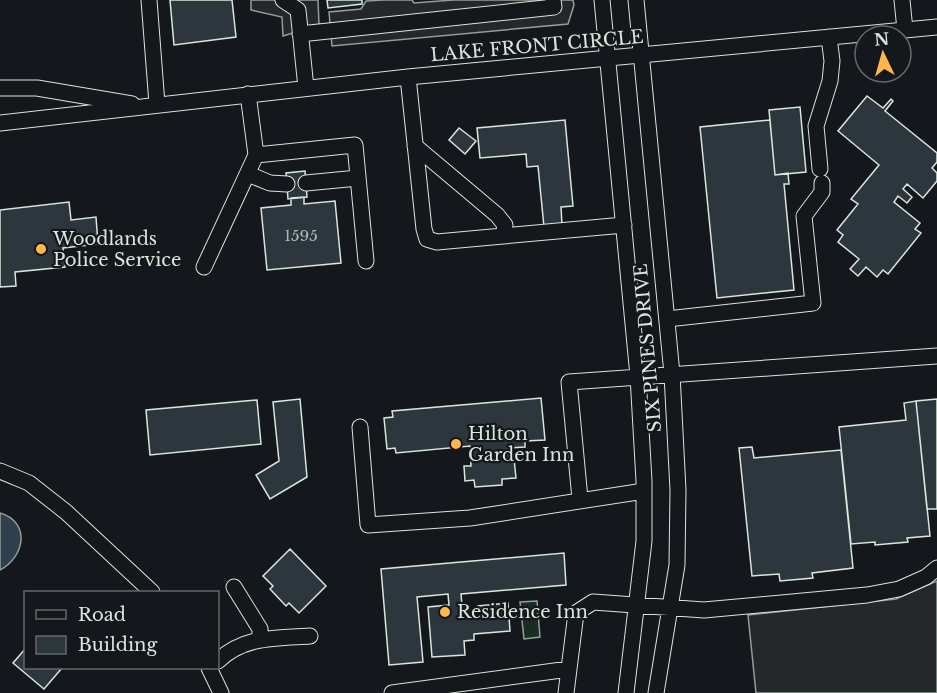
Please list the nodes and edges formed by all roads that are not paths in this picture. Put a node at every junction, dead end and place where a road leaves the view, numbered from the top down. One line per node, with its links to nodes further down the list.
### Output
1 (149, 0): 20 (street)
2 (283, 0): 7 (street)
3 (553, 0): 11 (street)
4 (602, 0): 15 (street, SIX PINES DRIVE)
5 (636, 0): 14 (street, SIX PINES DRIVE)
6 (902, 0): 8 (street)
7 (298, 5): 11 (street)
8 (904, 24)
9 (937, 27): 10 (street, LAKE FRONT CIRCLE)
10 (913, 29)
11 (300, 34): 18 (street)
12 (853, 35): 13 (street, LAKE FRONT CIRCLE)
13 (829, 37): 14 (street, LAKE FRONT CIRCLE); 33 (street)
14 (641, 57): 15 (street, LAKE FRONT CIRCLE); 33 (street, SIX PINES DRIVE)
15 (608, 59): 16 (street, LAKE FRONT CIRCLE); 29 (street, SIX PINES DRIVE)
16 (408, 77): 18 (street, LAKE FRONT CIRCLE); 23 (street)
17 (0, 88): 21 (street, LAKE FRONT CIRCLE)
18 (306, 88): 19 (street, LAKE FRONT CIRCLE)
19 (248, 94): 20 (street, LAKE FRONT CIRCLE); 24 (street)
20 (157, 104): 21 (street, LAKE FRONT CIRCLE)
21 (141, 105): 22 (street, LAKE FRONT CIRCLE)
22 (0, 123)
23 (415, 146): 30 (street); 30 (street)
24 (256, 155): 25 (street); 26 (street)
25 (248, 174): 28 (street); 32 (street)
26 (358, 178): 27 (street); 31 (street)
27 (306, 183)
28 (287, 184)
29 (624, 225): 30 (street); 36 (street, SIX PINES DRIVE)
30 (503, 236)
31 (366, 261)
32 (204, 267)
33 (667, 319): 35 (street, SIX PINES DRIVE)
34 (937, 356): 35 (street)
35 (672, 374): 36 (street); 45 (street, SIX PINES DRIVE)
36 (638, 376): 39 (street, SIX PINES DRIVE); 40 (street)
37 (360, 427): 40 (street)
38 (0, 471): 43 (street)
39 (644, 491): 40 (street); 44 (street, SIX PINES DRIVE)
40 (580, 499)
41 (937, 568): 45 (street)
42 (234, 587): 47 (street)
43 (151, 591)
44 (637, 606): 45 (street); 50 (street); 54 (street, SIX PINES DRIVE)
45 (669, 608): 55 (street, SIX PINES DRIVE)
46 (310, 636): 47 (street)
47 (260, 639): 48 (street)
48 (219, 660)
49 (210, 669): 51 (street)
50 (569, 669): 52 (street); 53 (street)
51 (221, 693)
52 (392, 693)
53 (566, 693)
54 (626, 693)
55 (656, 693)

